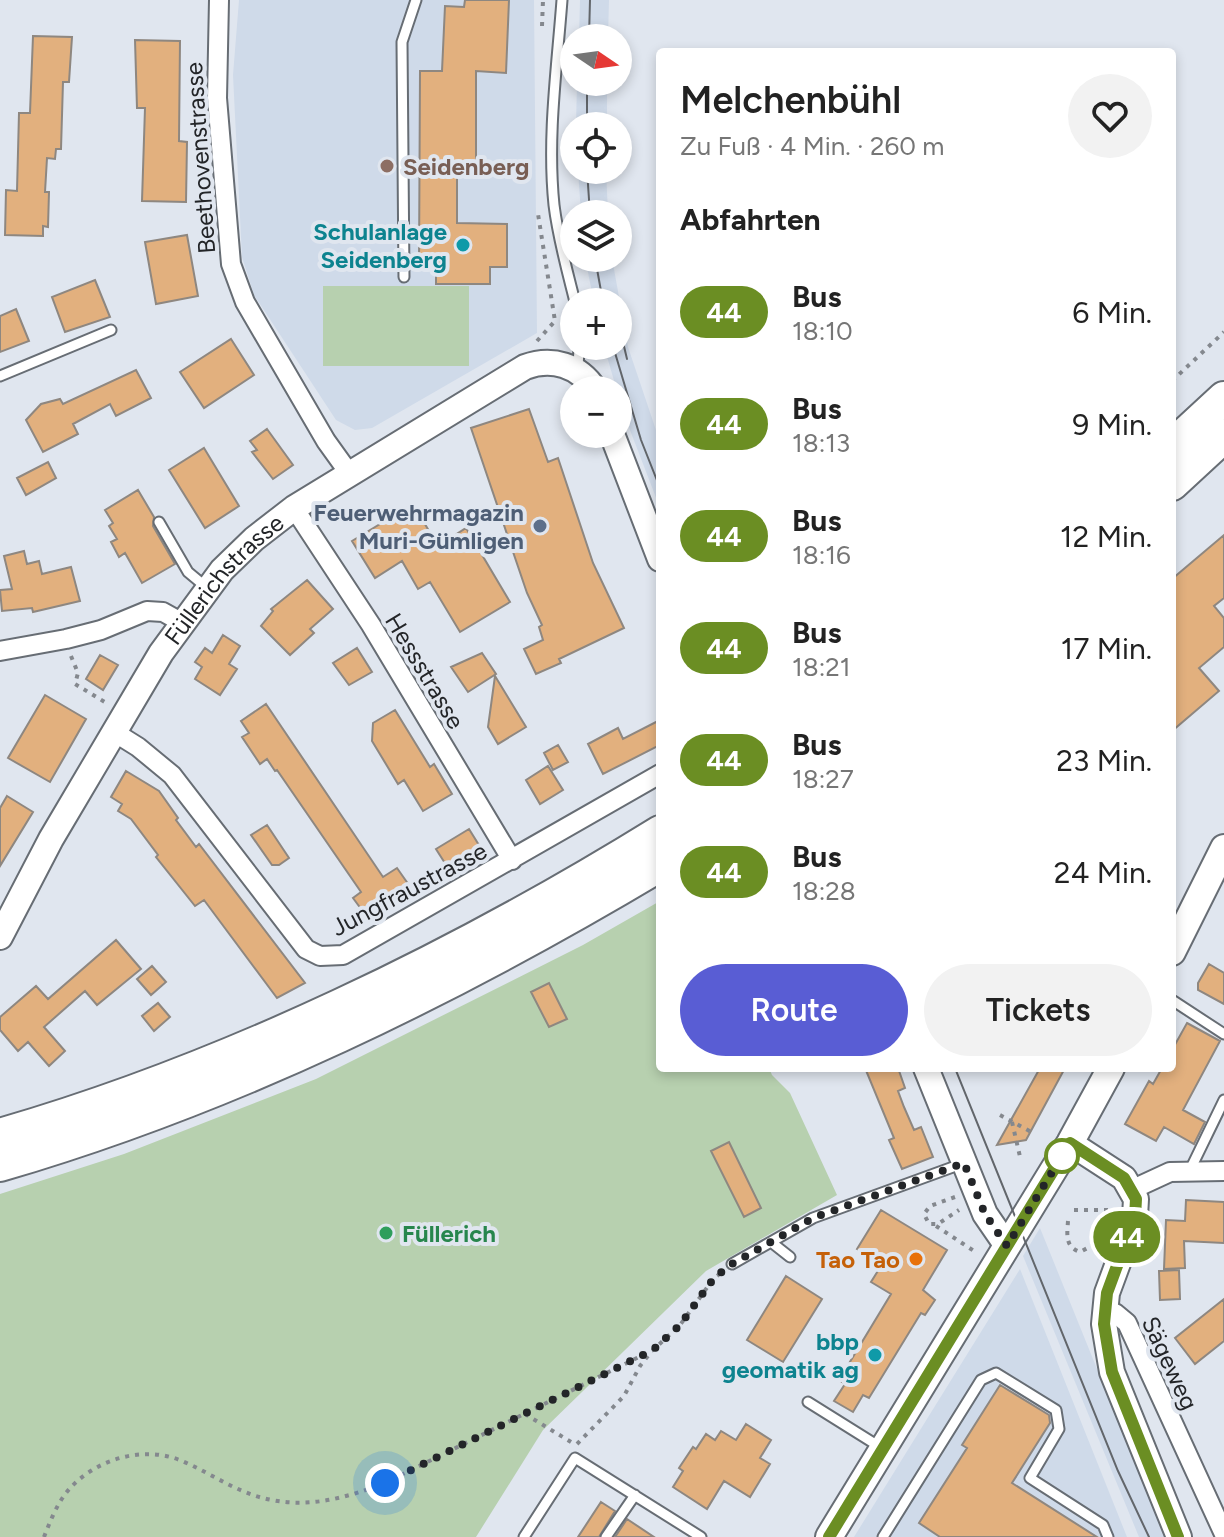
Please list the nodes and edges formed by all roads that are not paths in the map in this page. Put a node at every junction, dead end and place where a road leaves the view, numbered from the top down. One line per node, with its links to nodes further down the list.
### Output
1 (219, 0): 13 (street, Beethovenstrasse)
2 (416, 0): 4 (lane)
3 (562, 0): 5 (lane)
4 (404, 277)
5 (572, 288)
6 (111, 330): 8 (lane)
7 (564, 360): 13 (street, Füllerichstrasse)
8 (0, 376)
9 (1224, 398): 11 (highway)
10 (1224, 436): 14 (highway)
11 (1176, 442)
12 (617, 448): 17 (street)
13 (349, 473): 15 (street, Füllerichstrasse)
14 (1176, 480)
15 (294, 508): 18 (street, Füllerichstrasse); 25 (street, Hessstrasse)
16 (159, 522): 18 (lane)
17 (656, 549)
18 (206, 587): 19 (street, Füllerichstrasse)
19 (181, 622): 20 (street); 21 (street, Füllerichstrasse)
20 (0, 651)
21 (114, 732): 25 (street, Jungfraustrasse); 27 (street, Füllerichstrasse)
22 (656, 776): 25 (street, Jungfraustrasse)
23 (656, 834): 34 (highway)
24 (1222, 857): 28 (main road)
25 (512, 860)
26 (656, 867): 37 (highway)
27 (0, 937)
28 (1176, 944)
29 (1176, 1003): 30 (lane)
30 (1224, 1034)
31 (928, 1072): 36 (street)
32 (1109, 1072): 35 (main road)
33 (1224, 1100): 38 (lane)
34 (0, 1135)
35 (1070, 1143): 40 (street); 42 (main road)
36 (964, 1163): 41 (lane); 42 (street)
37 (0, 1165)
38 (1190, 1170): 39 (street); 40 (street)
39 (1224, 1171)
40 (1131, 1190): 45 (street)
41 (771, 1242): 43 (lane); 44 (lane)
42 (1007, 1246): 47 (main road)
43 (790, 1257)
44 (732, 1264)
45 (1104, 1311): 49 (street, Sägeweg); 56 (street)
46 (808, 1402): 47 (lane)
47 (884, 1449): 53 (main road)
48 (635, 1495): 50 (lane); 51 (lane); 52 (lane)
49 (1224, 1534)
50 (524, 1537)
51 (606, 1537)
52 (701, 1537)
53 (829, 1537)
54 (883, 1537): 55 (lane)
55 (1108, 1537)
56 (1179, 1537)

